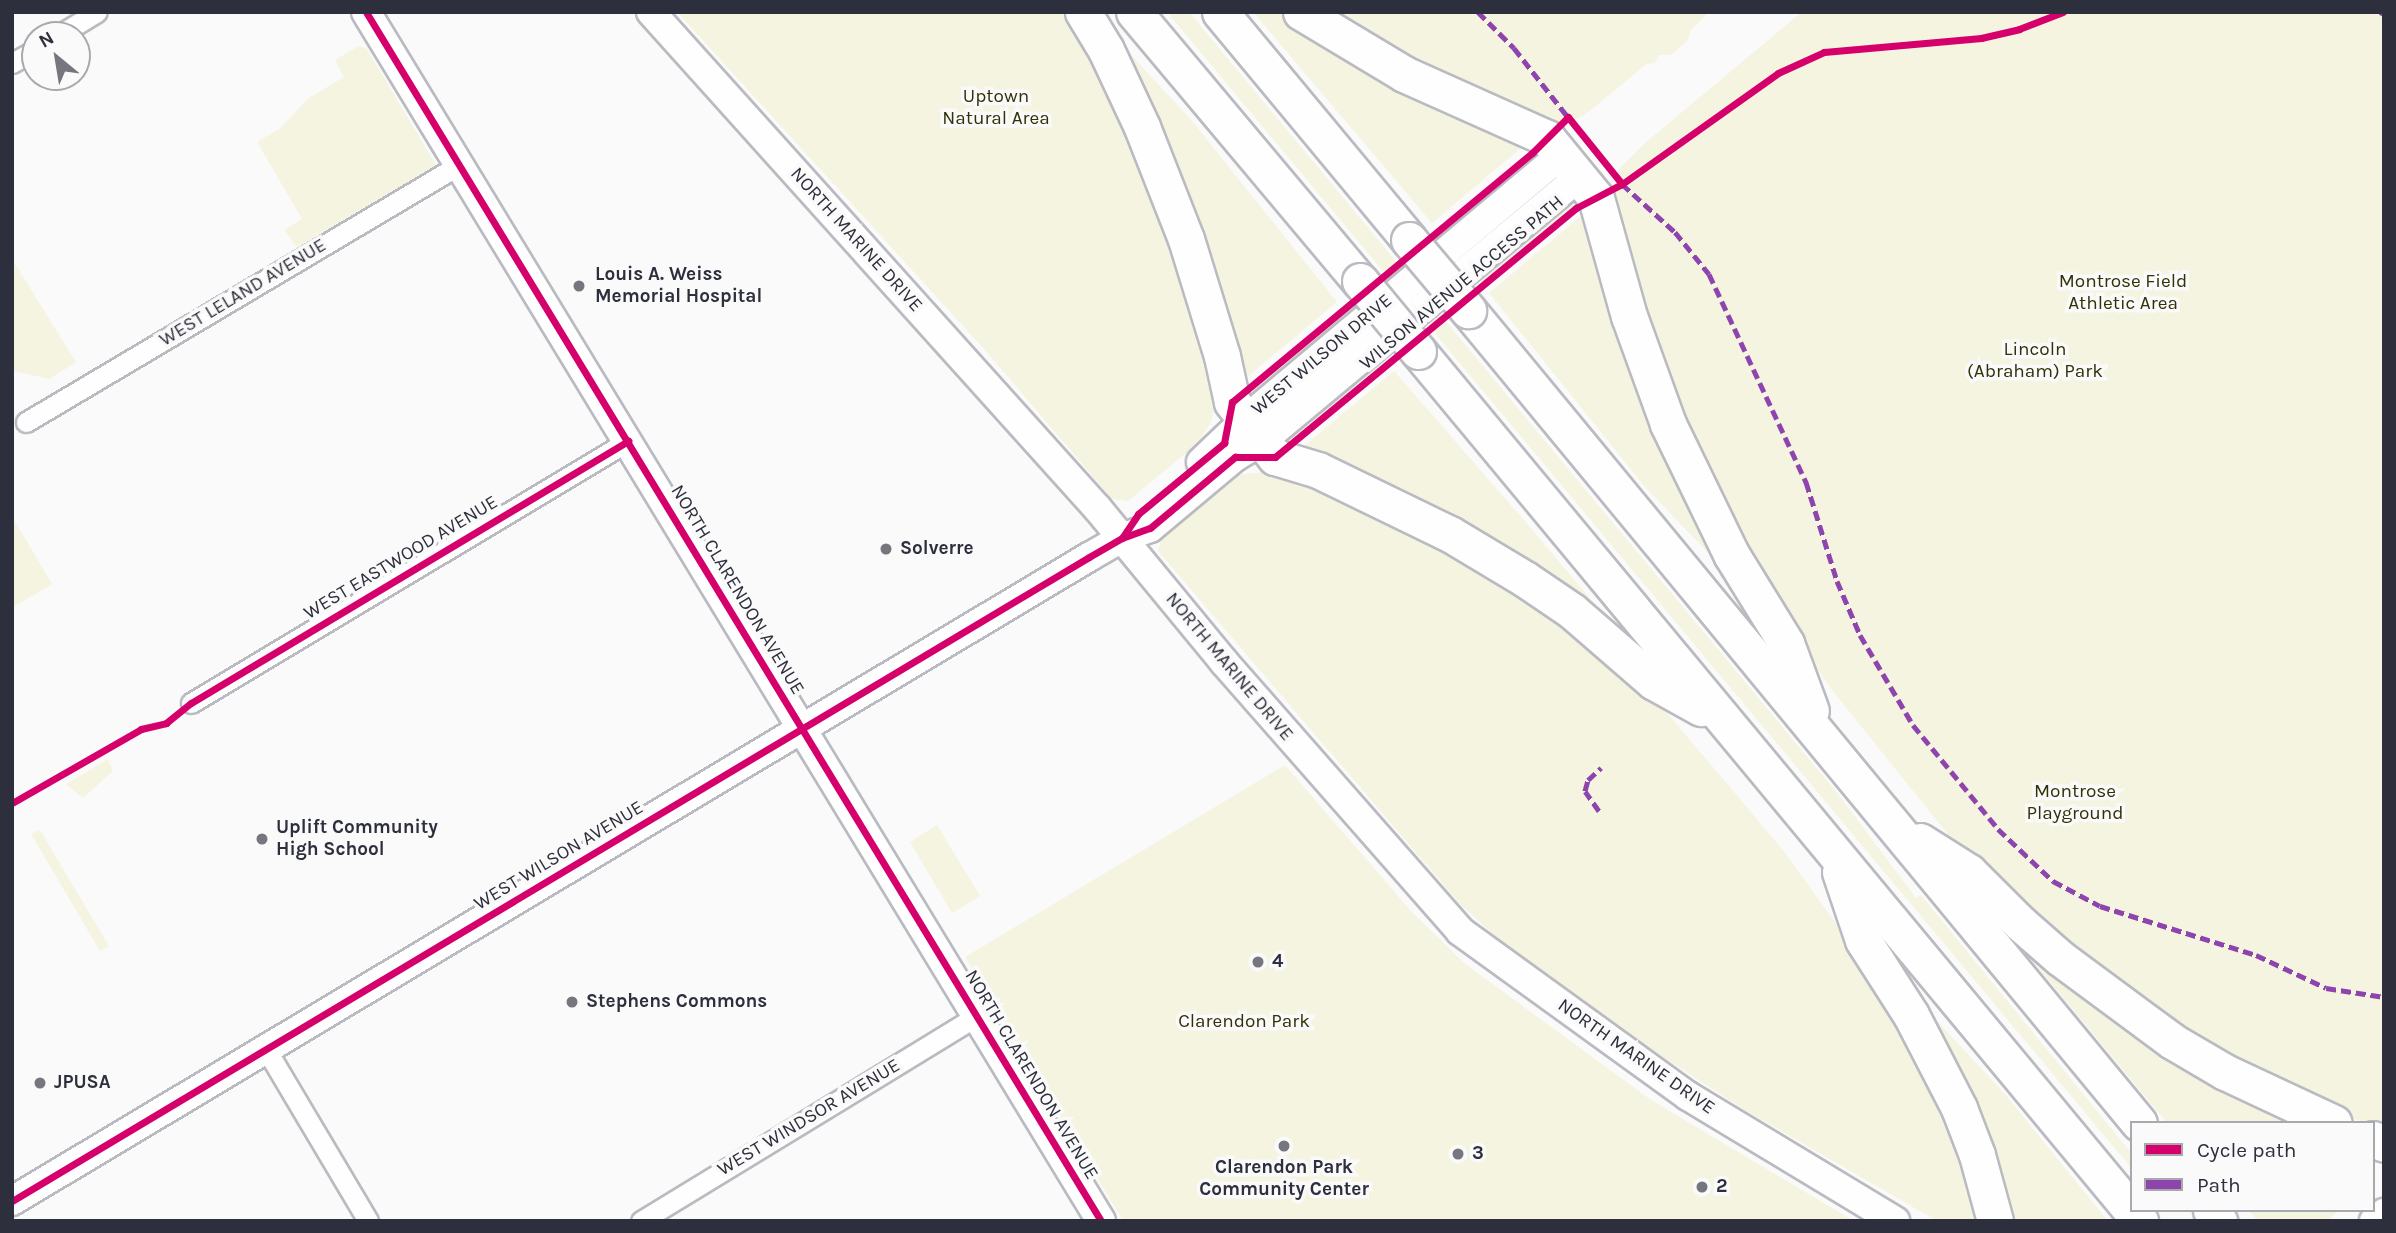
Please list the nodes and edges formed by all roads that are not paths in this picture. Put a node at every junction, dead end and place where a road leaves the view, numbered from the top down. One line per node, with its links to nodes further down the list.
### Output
1 (366, 12): 7 (street, NORTH CLARENDON AVENUE)
2 (651, 12): 12 (street, NORTH MARINE DRIVE)
3 (1083, 12): 10 (highway)
4 (1134, 12): 14 (highway, bridge)
5 (1220, 12): 16 (highway, bridge)
6 (1301, 12): 8 (highway)
7 (459, 164): 9 (street, WEST LELAND AVENUE); 11 (street, NORTH CLARENDON AVENUE)
8 (1570, 166): 10 (street, WEST WILSON DRIVE); 16 (highway)
9 (26, 422)
10 (1254, 431): 12 (street, WEST WILSON DRIVE); 14 (highway)
11 (628, 441): 13 (street, WEST EASTWOOD AVENUE); 15 (street, NORTH CLARENDON AVENUE)
12 (1122, 538): 15 (street, WEST WILSON AVENUE); 29 (street, NORTH MARINE DRIVE)
13 (191, 703)
14 (1719, 718): 18 (highway)
15 (803, 729): 19 (street, NORTH CLARENDON AVENUE); 20 (street, WEST WILSON AVENUE)
16 (1821, 738): 17 (highway)
17 (1894, 825): 21 (highway); 22 (highway)
18 (1833, 852): 24 (highway); 30 (highway)
19 (977, 1016): 27 (street, WEST WINDSOR AVENUE); 28 (street, NORTH CLARENDON AVENUE)
20 (266, 1049): 23 (street, WEST WILSON AVENUE); 26 (street)
21 (2137, 1121)
22 (2329, 1121)
23 (12, 1201)
24 (2130, 1209)
25 (2384, 1213): 31 (street)
26 (368, 1221)
27 (641, 1221)
28 (1101, 1221)
29 (1895, 1221)
30 (1995, 1221)
31 (2374, 1221)

